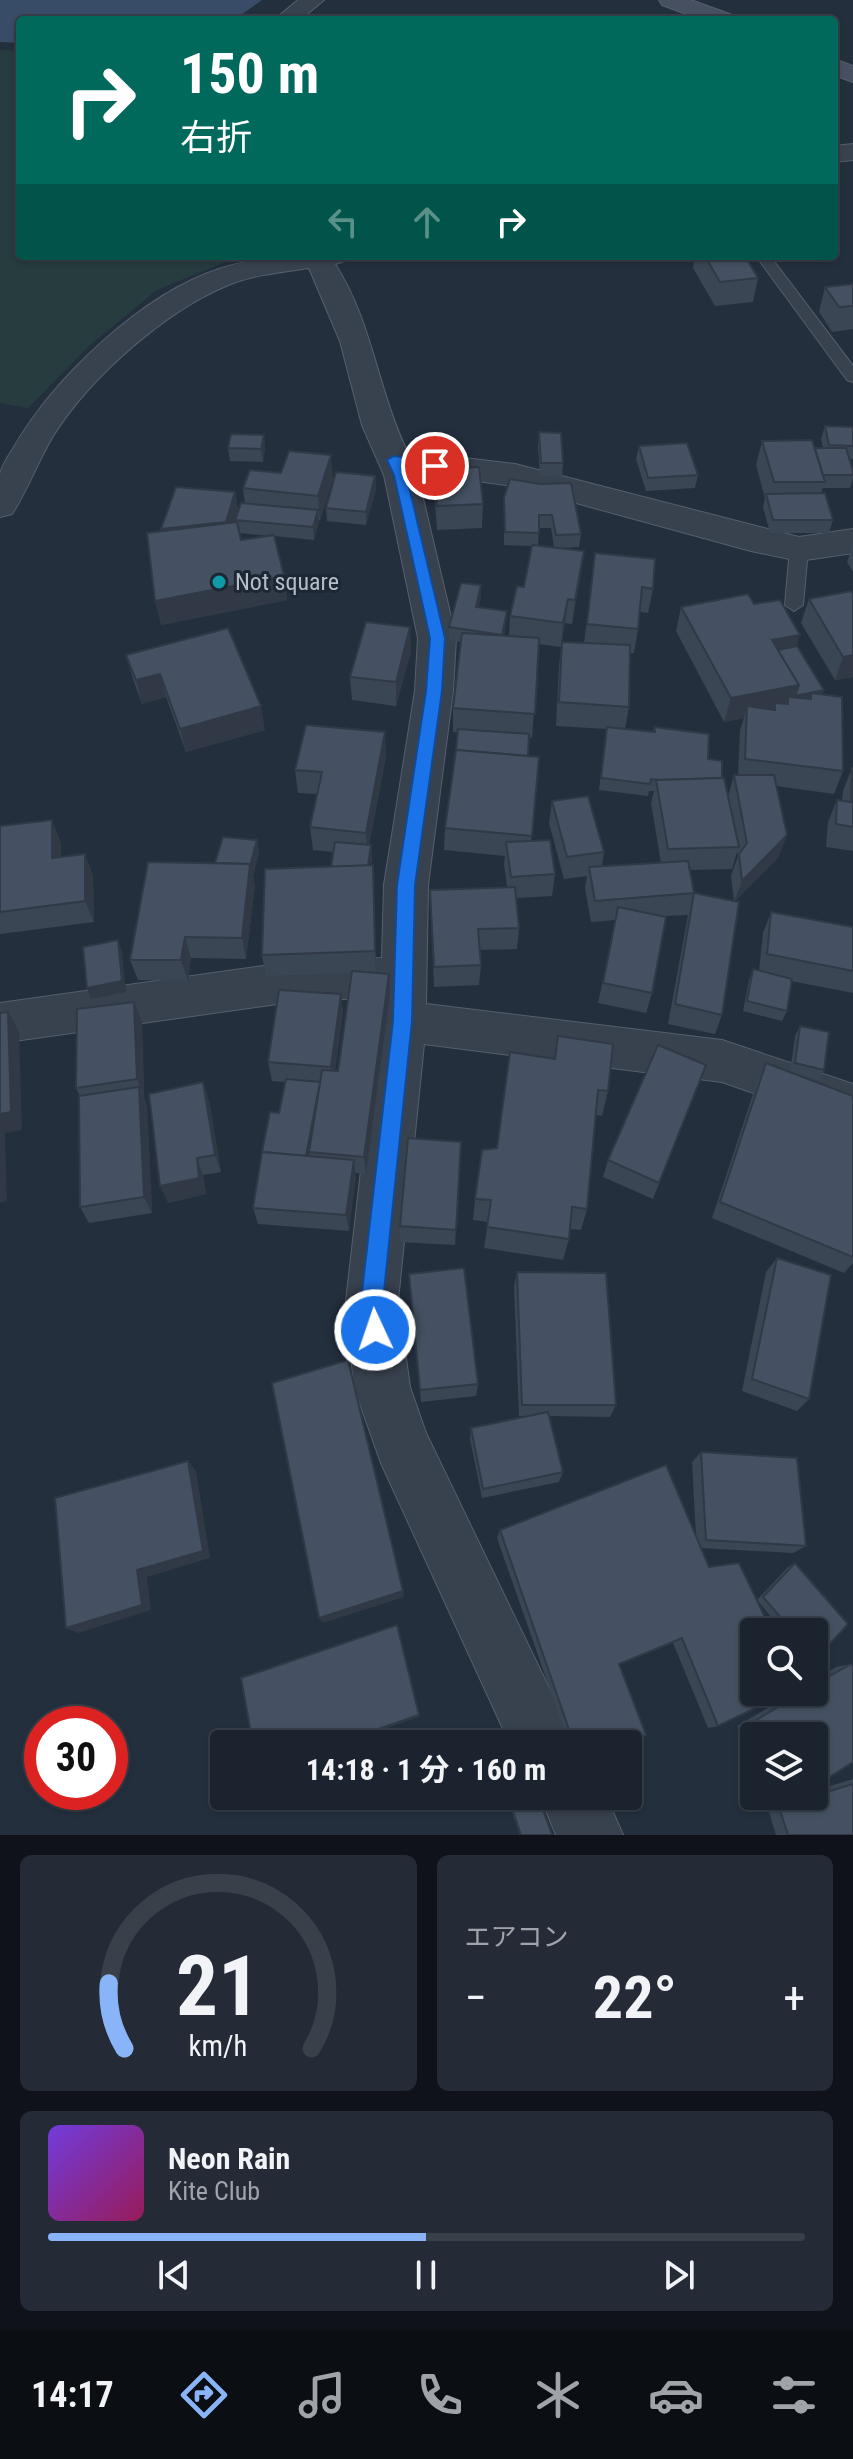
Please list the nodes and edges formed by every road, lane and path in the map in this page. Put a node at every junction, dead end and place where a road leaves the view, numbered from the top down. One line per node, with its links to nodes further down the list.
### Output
1 (313, 0): 3 (street)
2 (670, 0): 4 (main road)
3 (291, 16)
4 (713, 16)
5 (303, 260): 10 (street)
6 (323, 260): 9 (street)
7 (766, 260): 8 (lane)
8 (853, 377)
9 (394, 460): 12 (street); 14 (street)
10 (0, 506)
11 (853, 541): 12 (street)
12 (799, 549): 13 (lane)
13 (794, 605)
14 (405, 976): 15 (street); 16 (street)
15 (403, 1021): 17 (street); 18 (street)
16 (0, 1023)
17 (853, 1106)
18 (537, 1730)
19 (578, 1810): 20 (street)
20 (590, 1835)

